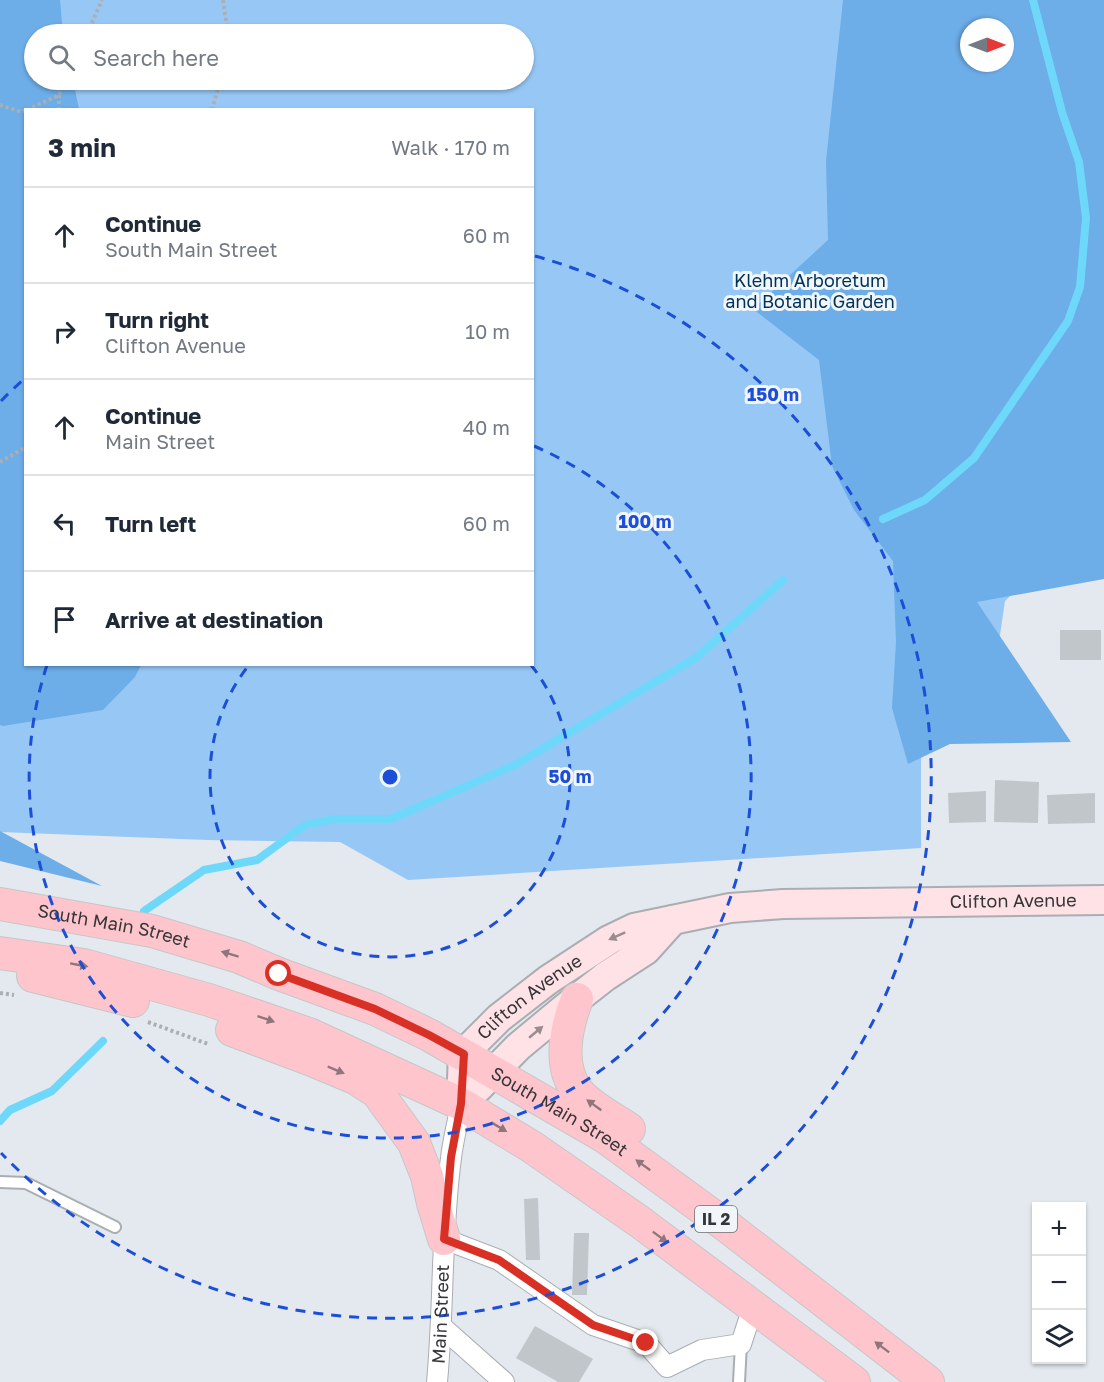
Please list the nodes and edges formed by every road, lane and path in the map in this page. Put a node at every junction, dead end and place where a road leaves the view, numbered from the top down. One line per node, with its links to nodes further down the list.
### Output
1 (102, 0): 3 (path)
2 (223, 0): 4 (path)
3 (91, 24)
4 (227, 24)
5 (61, 90): 7 (path)
6 (217, 90): 11 (path)
7 (59, 95): 9 (path); 10 (path)
8 (0, 105): 12 (path)
9 (30, 108)
10 (59, 108)
11 (213, 108)
12 (24, 111)
13 (24, 448): 14 (path)
14 (0, 462)
15 (1104, 900): 17 (street, Clifton Avenue)
16 (0, 904): 25 (main road, South Main Street / IL 2, one-way to 16)
17 (673, 920): 22 (street, Clifton Avenue); 25 (street, Clifton Avenue, one-way to 25)
18 (0, 953): 27 (main road, IL 2, one-way to 27)
19 (0, 967): 31 (main road, one-way to 31)
20 (0, 993): 21 (path)
21 (16, 995)
22 (577, 999): 26 (street, Clifton Avenue, one-way to 22); 30 (main road, one-way to 22)
23 (139, 1019): 24 (path)
24 (214, 1046)
25 (464, 1054): 26 (main road, South Main Street / IL 2); 27 (street, Clifton Avenue)
26 (494, 1072): 27 (street, Clifton Avenue); 30 (main road, South Main Street / IL 2, one-way to 26)
27 (461, 1104): 31 (street, Main Street); 32 (main road, IL 2, one-way to 32)
28 (0, 1182): 29 (lane)
29 (115, 1227)
30 (728, 1227): 39 (main road, South Main Street / IL 2, one-way to 30)
31 (444, 1239): 33 (street, Main Street); 34 (street)
32 (753, 1307): 34 (street); 38 (main road, IL 2)
33 (442, 1327): 35 (street, Main Street); 36 (street)
34 (741, 1344): 37 (lane)
35 (436, 1382)
36 (504, 1382)
37 (739, 1382)
38 (854, 1382)
39 (928, 1382)

